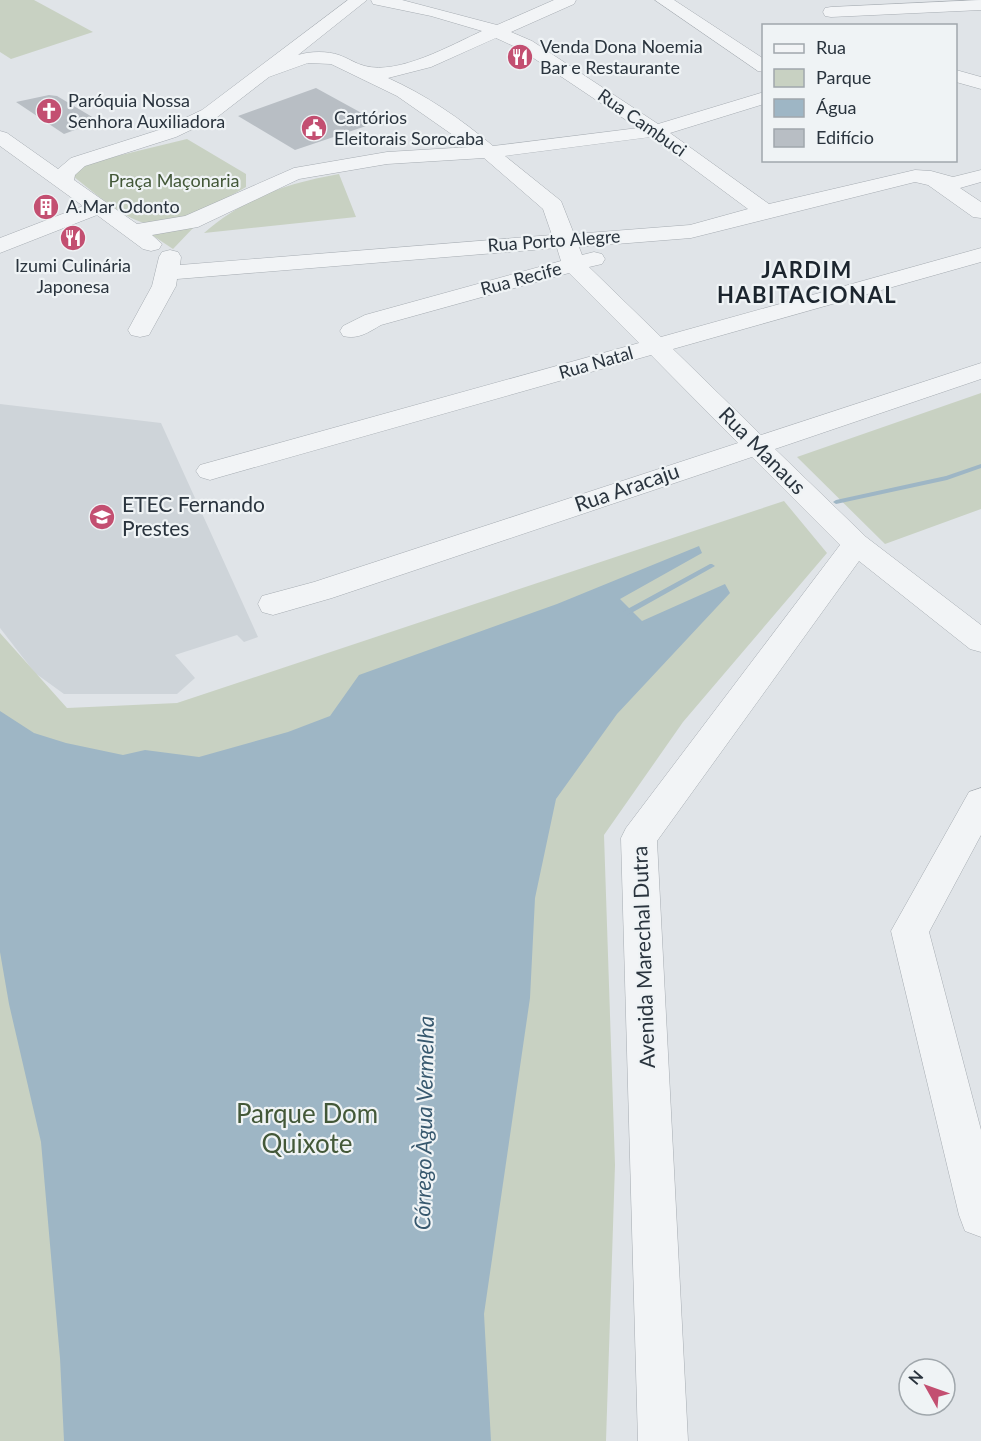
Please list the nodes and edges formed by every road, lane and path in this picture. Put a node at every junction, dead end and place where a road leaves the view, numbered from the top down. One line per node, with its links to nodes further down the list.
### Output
1 (358, 0): 10 (street)
2 (379, 0): 9 (street, Rua Cambuci)
3 (568, 0): 9 (street)
4 (663, 0): 13 (street)
5 (816, 4): 7 (street)
6 (981, 5): 7 (street)
7 (831, 12): 8 (street)
8 (852, 24)
9 (498, 31): 12 (street); 21 (street, Rua Cambuci)
10 (295, 48): 11 (street, Rua Manaus); 16 (street)
11 (334, 59): 15 (street, Rua Manaus); 16 (street)
12 (425, 63): 15 (street); 18 (street)
13 (762, 66)
14 (958, 66): 17 (street)
15 (366, 72): 18 (street, Rua Manaus)
16 (263, 73): 23 (street)
17 (981, 83)
18 (404, 92): 20 (street, Rua Manaus)
19 (762, 99): 21 (street)
20 (464, 131): 24 (street, Rua Manaus); 25 (street)
21 (655, 131): 24 (street); 32 (street, Rua Cambuci)
22 (9, 147): 23 (street); 29 (street)
23 (117, 148): 29 (street)
24 (489, 152): 25 (street); 36 (street, Rua Manaus)
25 (442, 153): 31 (street)
26 (909, 162): 28 (street)
27 (981, 176): 28 (street, Rua Porto Alegre)
28 (935, 180): 32 (street, Rua Porto Alegre); 33 (street)
29 (63, 181): 30 (street)
30 (99, 207): 34 (street); 37 (street)
31 (219, 210): 34 (street); 39 (street)
32 (765, 211): 35 (street, Rua Porto Alegre)
33 (981, 212)
34 (133, 231): 39 (street)
35 (691, 231): 36 (street, Rua Porto Alegre); 40 (street, Rua Recife)
36 (567, 240): 39 (street, Rua Porto Alegre); 40 (street, Rua Manaus)
37 (0, 246)
38 (981, 255): 43 (street, Rua Natal)
39 (168, 265): 41 (street)
40 (574, 265): 42 (street, Rua Recife); 43 (street, Rua Manaus)
41 (140, 330)
42 (352, 331)
43 (656, 346): 45 (street, Rua Manaus); 46 (street, Rua Natal)
44 (981, 371): 45 (street, Rua Aracaju)
45 (756, 445): 47 (street, Rua Manaus); 48 (street, Rua Aracaju)
46 (210, 471)
47 (856, 544): 49 (street, Rua Manaus); 52 (street, Avenida Marechal Dutra)
48 (273, 604)
49 (981, 642)
50 (981, 802): 51 (street)
51 (981, 1215)
52 (663, 1441)

